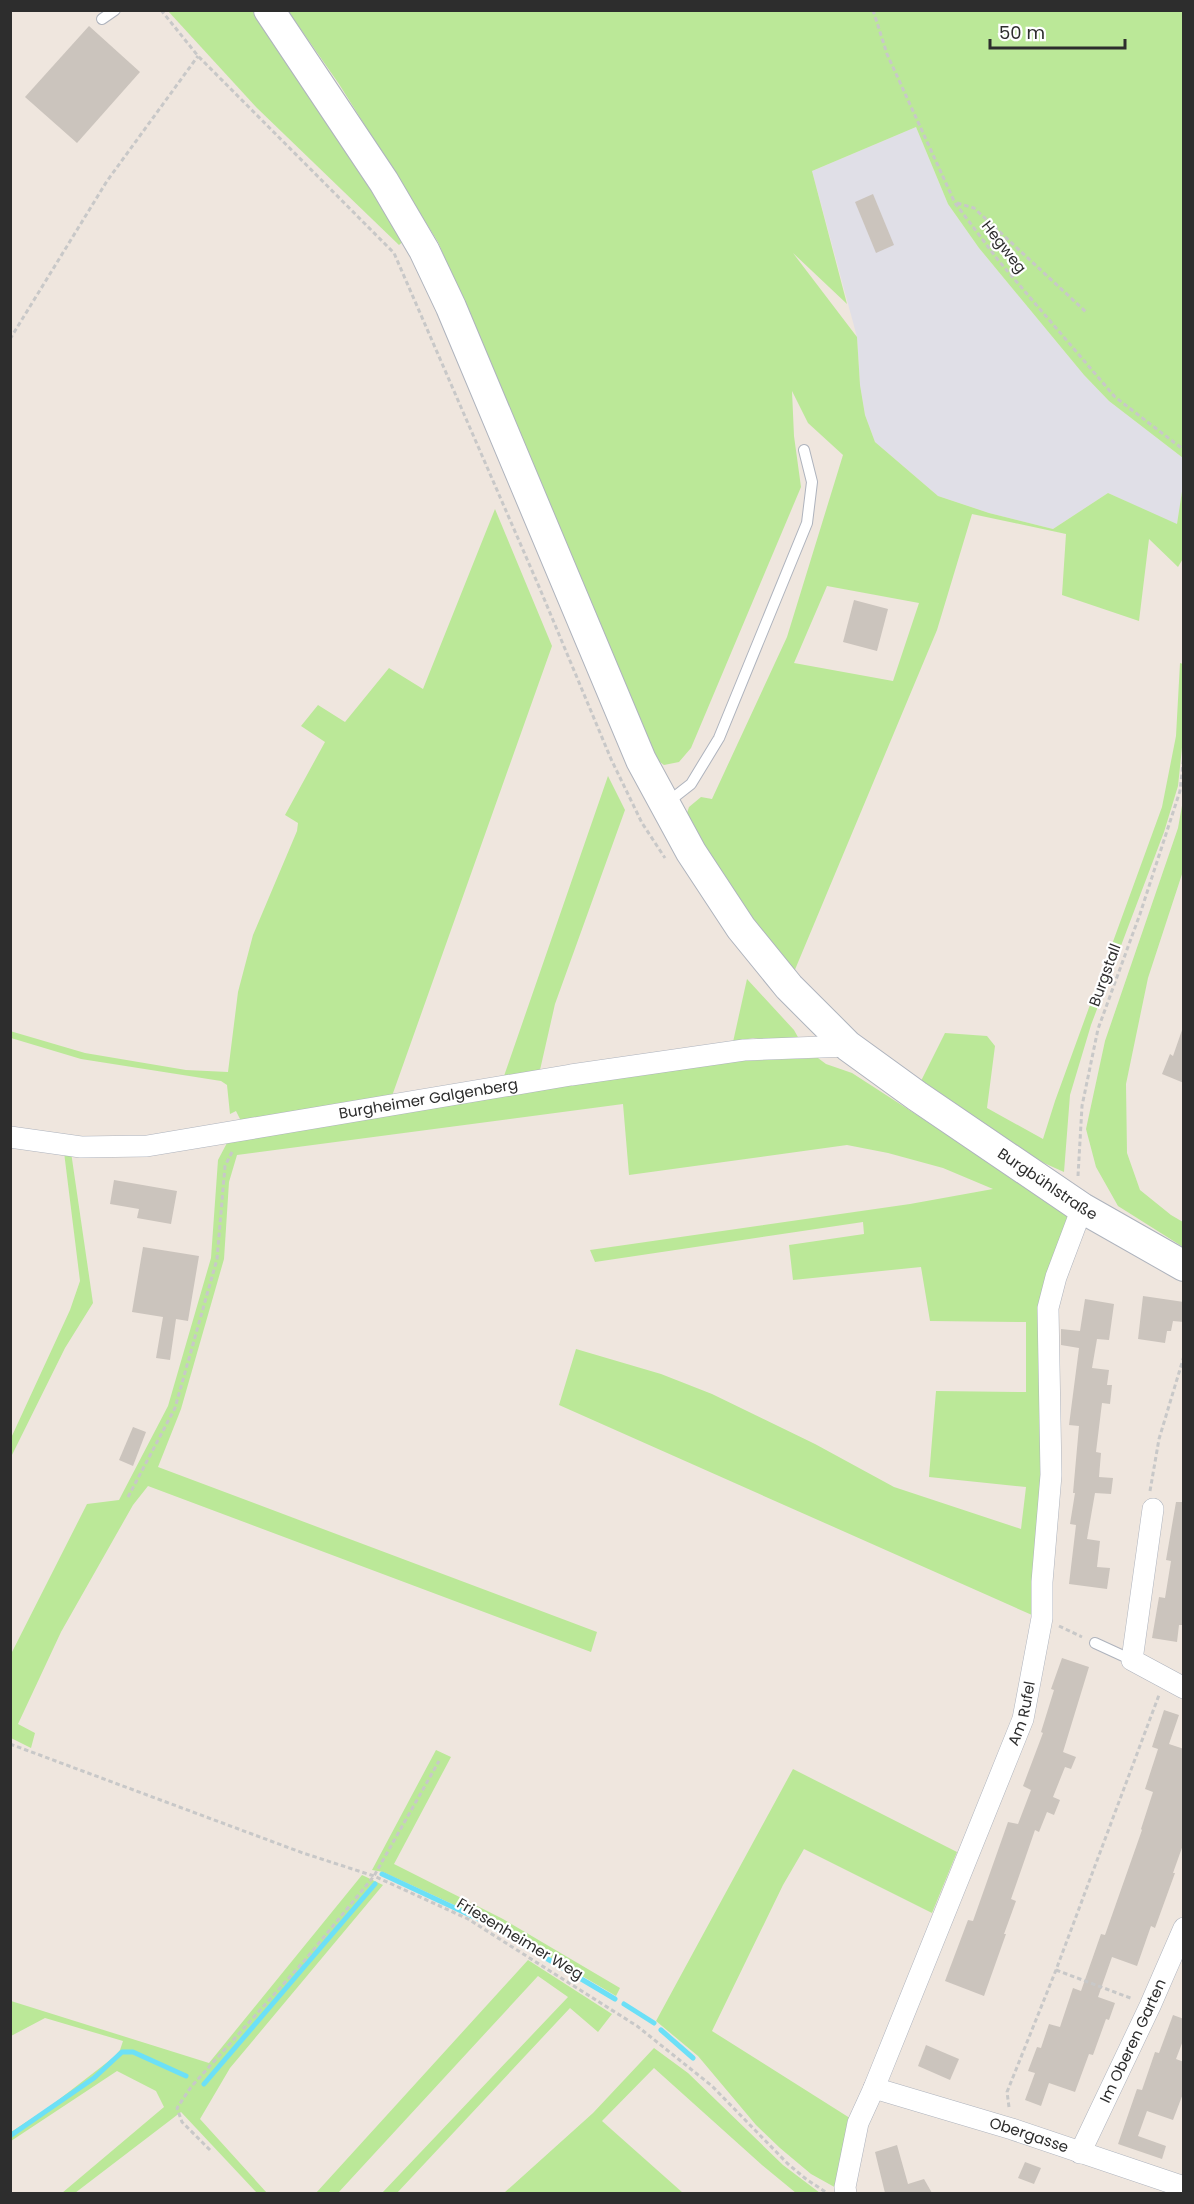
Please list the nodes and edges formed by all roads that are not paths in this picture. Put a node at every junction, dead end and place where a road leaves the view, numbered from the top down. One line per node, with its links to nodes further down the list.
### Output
1 (115, 10): 3 (lane)
2 (269, 10): 5 (street, Burgbühlstraße)
3 (102, 19)
4 (804, 450): 5 (lane)
5 (665, 804): 6 (street, Burgbühlstraße)
6 (848, 1046): 7 (street, Burgheimer Galgenberg); 8 (street, Burgbühlstraße)
7 (10, 1137)
8 (1082, 1208): 9 (street, Burgbühlstraße); 15 (street, Am Rufel)
9 (1184, 1266)
10 (1153, 1509): 12 (street)
11 (1095, 1643): 12 (lane)
12 (1132, 1660): 13 (street)
13 (1174, 1684)
14 (1184, 1928): 16 (street, Im Oberen Garten)
15 (874, 2088): 16 (street, Obergasse); 18 (street, Am Rufel)
16 (1080, 2152): 17 (street, Obergasse)
17 (1184, 2187)
18 (846, 2193)

